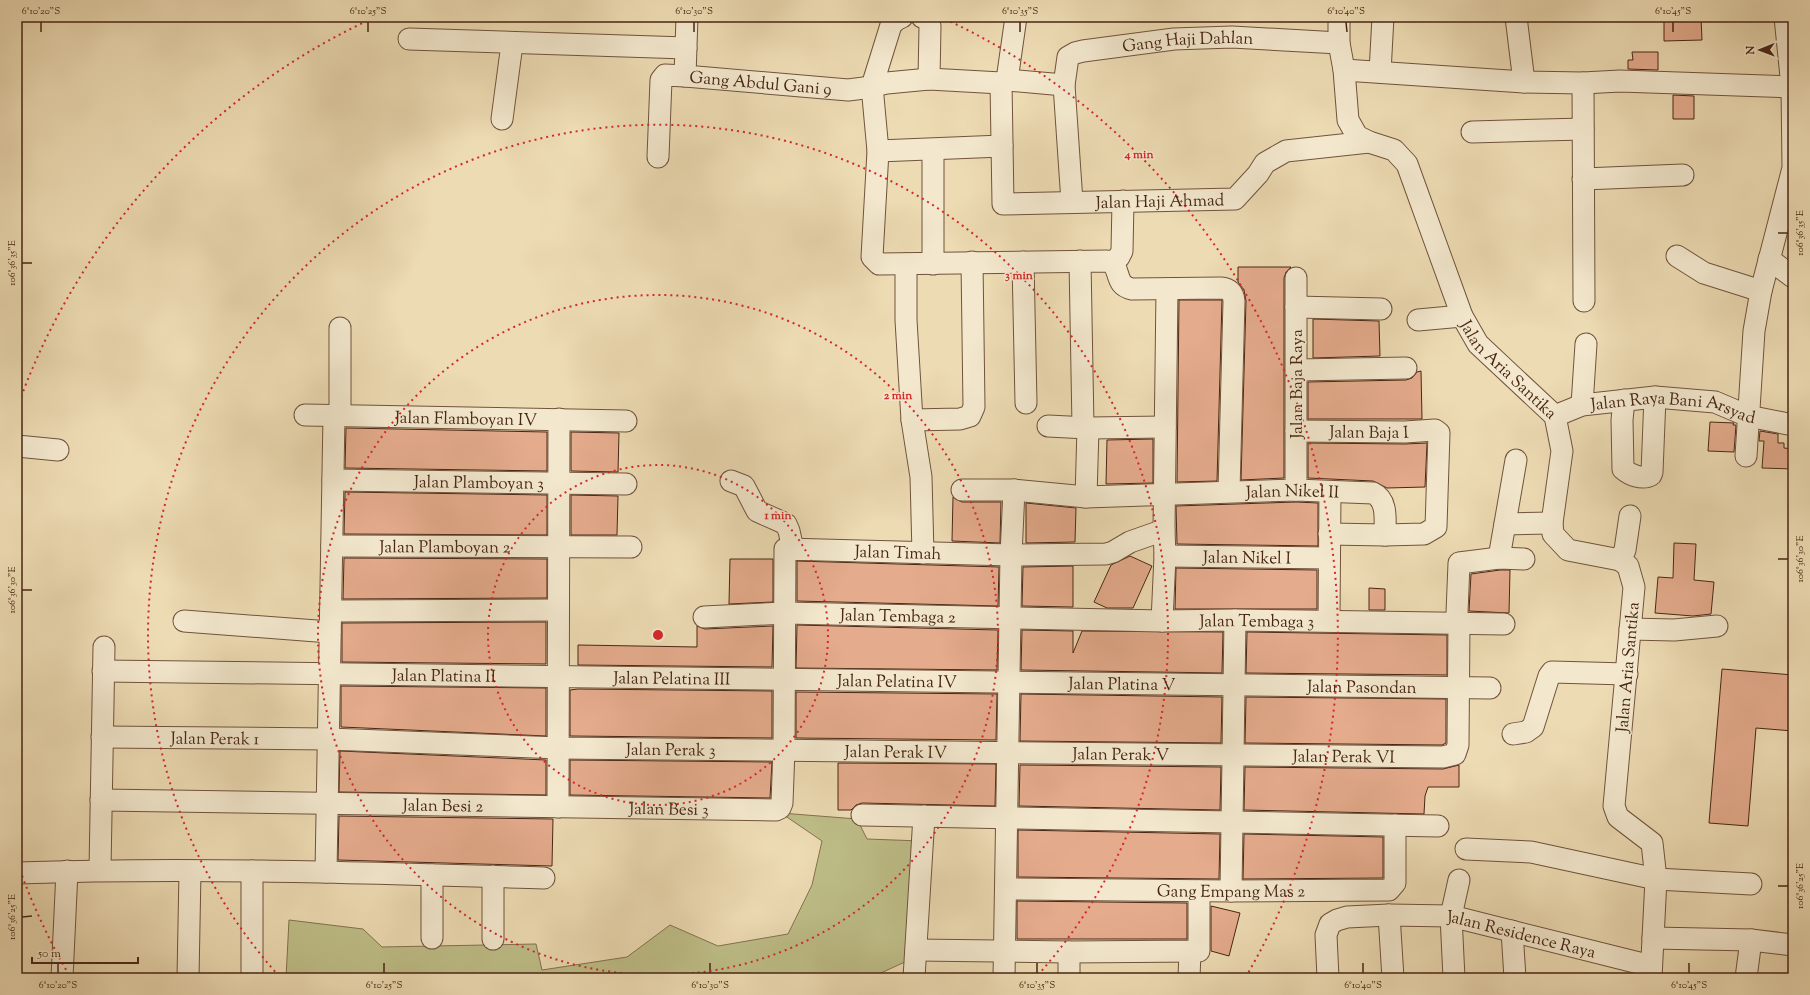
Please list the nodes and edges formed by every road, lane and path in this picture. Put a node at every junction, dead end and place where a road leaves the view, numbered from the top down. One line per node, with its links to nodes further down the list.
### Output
1 (687, 17): 12 (street, Gang Abdul Gani 9)
2 (902, 17): 20 (street)
3 (922, 17): 16 (street)
4 (1016, 17): 17 (street)
5 (1339, 17): 10 (street, Jalan Aria Santika)
6 (1383, 17): 14 (street)
7 (1516, 17): 18 (street)
8 (1785, 17): 22 (street)
9 (409, 39): 11 (street)
10 (1339, 43): 13 (street, Jalan Aria Santika); 21 (street, Gang Haji Dahlan)
11 (512, 44): 12 (street); 23 (street)
12 (686, 48): 15 (street, Gang Abdul Gani 9)
13 (1344, 70): 14 (street); 26 (street, Jalan Aria Santika)
14 (1380, 72): 18 (street)
15 (685, 76): 20 (street, Gang Abdul Gani 9); 30 (street)
16 (929, 79): 17 (street, Gang Abdul Gani 9); 20 (street, Gang Abdul Gani 9)
17 (1004, 82): 21 (street, Gang Abdul Gani 9); 27 (street)
18 (1524, 82): 19 (street)
19 (1583, 84): 22 (street); 24 (street)
20 (872, 86): 29 (street)
21 (1064, 86): 34 (street)
22 (1792, 87): 35 (street)
23 (502, 119)
24 (1582, 129): 25 (street); 32 (street)
25 (1472, 132)
26 (1369, 142): 33 (street, Jalan Haji Ahmad); 51 (street, Jalan Aria Santika)
27 (1002, 146): 28 (street); 34 (street, Jalan Haji Ahmad)
28 (933, 150): 29 (street); 43 (street)
29 (878, 151): 42 (street)
30 (658, 157)
31 (1683, 175): 32 (street)
32 (1583, 179): 48 (street)
33 (1123, 201): 34 (street, Jalan Haji Ahmad); 41 (street)
34 (1072, 202)
35 (1787, 213): 37 (street)
36 (1677, 256): 47 (street)
37 (1769, 259): 44 (street); 47 (street)
38 (1080, 261): 40 (street); 41 (street); 70 (street)
39 (972, 262): 40 (street); 43 (street); 66 (street)
40 (1023, 262): 59 (street)
41 (1112, 262): 46 (street)
42 (906, 264): 43 (street); 66 (street)
43 (933, 264)
44 (1793, 277)
45 (1296, 278): 49 (street, Jalan Baja Raya)
46 (1167, 289): 71 (street); 84 (street)
47 (1761, 291): 64 (street)
48 (1584, 301)
49 (1296, 307): 50 (street); 56 (street, Jalan Baja Raya)
50 (1381, 309)
51 (1462, 316): 52 (street); 63 (street, Jalan Aria Santika)
52 (1418, 320)
53 (340, 328): 62 (street)
54 (1586, 344): 60 (street)
55 (1406, 368): 56 (street)
56 (1297, 370): 72 (street, Jalan Baja Raya)
57 (1655, 398): 58 (street, Jalan Raya Bani Arsyad); 58 (street); 64 (street, Jalan Raya Bani Arsyad)
58 (1624, 400): 60 (street, Jalan Raya Bani Arsyad)
59 (1026, 403)
60 (1582, 405): 63 (street, Jalan Raya Bani Arsyad)
61 (305, 415): 62 (street, Jalan Flamboyan IV)
62 (337, 416): 65 (street, Jalan Flamboyan IV); 77 (street)
63 (1555, 416): 89 (street, Jalan Aria Santika)
64 (1748, 416): 68 (street, Jalan Raya Bani Arsyad); 75 (street)
65 (559, 419): 67 (street, Jalan Flamboyan IV); 79 (street)
66 (912, 420): 98 (street)
67 (626, 421)
68 (1793, 425)
69 (1048, 426): 70 (street)
70 (1086, 427): 71 (street); 87 (street)
71 (1165, 427): 86 (street)
72 (1296, 430): 83 (street, Jalan Baja Raya); 93 (street, Jalan Baja I)
73 (17, 446): 74 (street)
74 (58, 450)
75 (1746, 456)
76 (1516, 460): 90 (street)
77 (333, 480): 79 (street, Jalan Plamboyan 3); 94 (street)
78 (731, 481): 97 (street)
79 (559, 483): 80 (street, Jalan Plamboyan 3); 95 (street)
80 (626, 484)
81 (962, 490): 82 (street, Jalan Nikel II)
82 (1014, 490): 87 (street, Jalan Nikel II); 99 (street)
83 (1296, 490): 84 (street, Jalan Nikel II); 85 (street, Jalan Nikel II)
84 (1229, 491): 86 (street, Jalan Nikel II)
85 (1330, 492): 92 (street); 93 (street, Jalan Nikel II)
86 (1164, 493): 87 (street, Jalan Nikel II); 91 (street)
87 (1094, 497)
88 (1630, 516): 104 (street)
89 (1552, 523): 90 (street); 104 (street)
90 (1505, 524): 102 (street)
91 (1164, 530): 99 (street, Jalan Timah); 100 (street)
92 (1329, 534): 93 (street); 101 (street)
93 (1386, 536)
94 (332, 546): 95 (street, Jalan Plamboyan 2); 106 (street)
95 (559, 547): 96 (street, Jalan Plamboyan 2); 105 (street)
96 (631, 547)
97 (789, 549): 98 (street, Jalan Timah); 107 (street)
98 (923, 552): 99 (street, Jalan Timah)
99 (1011, 555): 109 (street)
100 (1165, 556): 101 (street, Jalan Nikel I); 112 (street)
101 (1329, 558): 113 (street)
102 (1499, 558): 103 (street); 114 (street)
103 (1524, 559)
104 (1620, 560): 117 (street, Jalan Aria Santika)
105 (558, 610): 106 (street); 123 (street)
106 (331, 611): 118 (street)
107 (785, 614): 108 (street, Jalan Tembaga 2); 109 (street, Jalan Tembaga 2); 124 (street)
108 (704, 616)
109 (1010, 617): 112 (street, Jalan Tembaga 3); 125 (street)
110 (1235, 620): 112 (street, Jalan Tembaga 3); 113 (street, Jalan Tembaga 3); 126 (street)
111 (184, 621): 118 (street)
112 (1162, 621)
113 (1329, 621): 114 (street, Jalan Tembaga 3)
114 (1459, 623): 115 (street, Jalan Tembaga 3); 127 (street)
115 (1504, 624)
116 (1717, 626): 117 (street)
117 (1630, 629): 121 (street, Jalan Aria Santika)
118 (330, 632): 122 (street)
119 (104, 646): 120 (street)
120 (103, 671): 122 (street, Jalan Platina II); 130 (street)
121 (1627, 674): 129 (street); 155 (street, Jalan Aria Santika)
122 (330, 675): 123 (street, Jalan Platina II); 131 (street)
123 (558, 677): 124 (street, Jalan Pelatina III); 132 (street)
124 (785, 680): 125 (street, Jalan Pelatina IV); 133 (street)
125 (1009, 682): 126 (street, Jalan Platina V); 134 (street)
126 (1234, 685): 127 (street, Jalan Pasondan); 135 (street)
127 (1459, 687): 128 (street, Jalan Pasondan); 135 (street, Jalan Perak VI)
128 (1490, 688)
129 (1514, 734)
130 (102, 737): 131 (street, Jalan Perak 1); 136 (street)
131 (329, 739): 132 (street, Jalan Perak 1); 137 (street)
132 (558, 748): 133 (street, Jalan Perak 3); 138 (street)
133 (784, 749): 134 (street, Jalan Perak IV); 138 (street, Jalan Besi 3)
134 (1008, 752): 135 (street, Jalan Perak V); 141 (street)
135 (1233, 754): 142 (street)
136 (101, 800): 137 (street, Jalan Besi 2); 146 (street)
137 (328, 803): 138 (street, Jalan Besi 2); 150 (street)
138 (558, 807)
139 (862, 815): 140 (street)
140 (924, 816): 141 (street); 169 (street)
141 (1007, 818): 142 (street); 158 (street)
142 (1232, 822): 143 (street); 160 (street)
143 (1395, 825): 144 (street); 160 (street, Gang Empang Mas 2)
144 (1438, 826)
145 (1466, 849): 155 (street)
146 (100, 870): 147 (street); 148 (street)
147 (67, 871): 151 (street); 174 (street)
148 (190, 871): 149 (street); 175 (street)
149 (252, 871): 150 (street); 176 (street)
150 (326, 872): 152 (street)
151 (17, 873)
152 (432, 875): 153 (street); 164 (street)
153 (493, 876): 154 (street); 166 (street)
154 (544, 878)
155 (1656, 879): 157 (street); 165 (street, Jalan Aria Santika)
156 (1459, 880): 162 (street)
157 (1750, 884)
158 (1006, 889): 159 (street, Gang Empang Mas 2); 170 (street)
159 (1199, 891): 160 (street, Gang Empang Mas 2); 171 (street)
160 (1230, 891)
161 (1389, 915): 162 (street, Jalan Residence Raya); 181 (street, Jalan Residence Raya); 182 (street)
162 (1451, 916): 163 (street, Jalan Residence Raya); 183 (street)
163 (1512, 931): 173 (street, Jalan Residence Raya); 184 (street)
164 (432, 938)
165 (1653, 938): 167 (street); 173 (street, Jalan Aria Santika)
166 (493, 940)
167 (1751, 940): 168 (street); 185 (street)
168 (1793, 945)
169 (916, 950): 170 (street); 177 (street)
170 (1005, 951): 172 (street); 178 (street)
171 (1190, 951): 172 (street); 180 (street)
172 (1069, 952): 179 (street)
173 (1651, 972)
174 (62, 978)
175 (188, 978)
176 (252, 978)
177 (914, 978)
178 (1004, 978)
179 (1069, 978)
180 (1189, 978)
181 (1328, 978)
182 (1393, 978)
183 (1454, 978)
184 (1515, 978)
185 (1746, 978)

